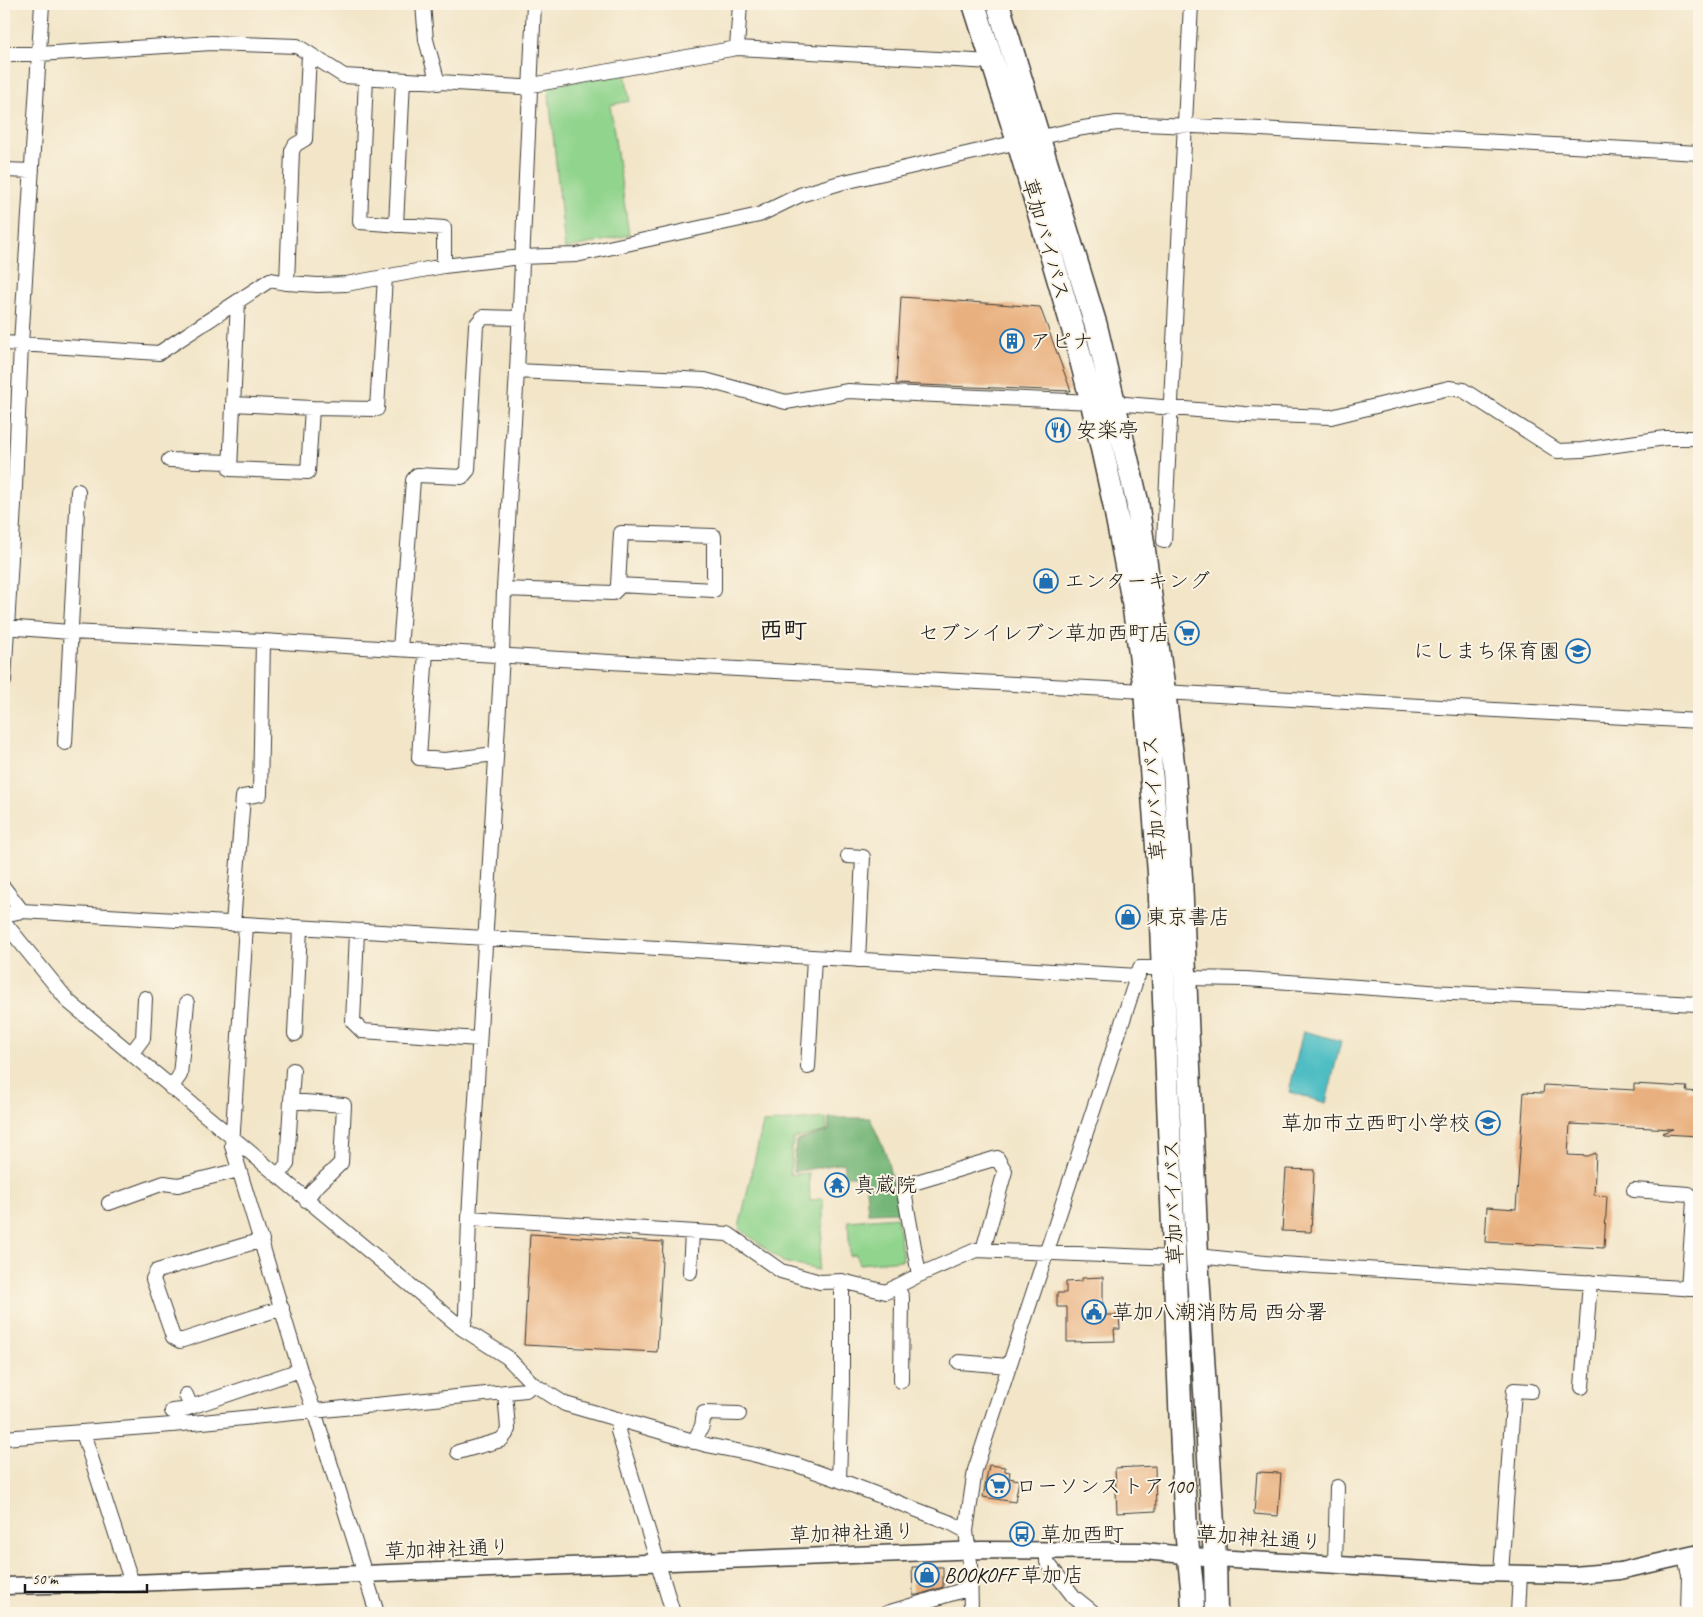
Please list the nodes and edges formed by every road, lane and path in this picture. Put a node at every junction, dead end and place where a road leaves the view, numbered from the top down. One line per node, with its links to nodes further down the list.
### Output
1 (42, 4): 10 (street)
2 (423, 4): 15 (street)
3 (534, 4): 16 (street)
4 (740, 4): 8 (street)
5 (974, 4): 12 (highway, 草加バイパス)
6 (998, 4): 18 (highway, 草加バイパス)
7 (1191, 4): 17 (street)
8 (737, 48): 12 (street); 16 (street)
9 (4, 54): 10 (street)
10 (39, 54): 11 (street); 21 (street)
11 (309, 54): 13 (street); 26 (street)
12 (992, 62): 18 (highway, 草加バイパス)
13 (366, 77): 14 (street); 22 (street)
14 (403, 80): 15 (street); 22 (street)
15 (438, 82): 16 (street)
16 (530, 85): 23 (street)
17 (1184, 125): 18 (street); 19 (street); 36 (street)
18 (1028, 140): 23 (street); 32 (highway, 草加バイパス); 33 (highway, 草加バイパス)
19 (1699, 153)
20 (4, 170): 21 (street)
21 (32, 171): 30 (street)
22 (396, 225): 24 (street)
23 (521, 257): 24 (street); 28 (street)
24 (444, 266): 25 (street)
25 (385, 277): 26 (street); 35 (street)
26 (287, 283): 27 (street)
27 (238, 301): 30 (street); 34 (street)
28 (519, 318): 31 (street); 47 (street)
29 (4, 343): 30 (street)
30 (21, 344): 44 (street)
31 (517, 371): 32 (street); 43 (street)
32 (1092, 403): 33 (street); 51 (highway, 草加バイパス)
33 (1114, 403): 36 (street); 51 (highway, 草加バイパス)
34 (233, 404): 35 (street); 39 (street)
35 (312, 408): 39 (street)
36 (1170, 408): 37 (street); 41 (street)
37 (1699, 438)
38 (169, 460): 39 (street)
39 (230, 462)
40 (78, 491): 45 (street)
41 (1164, 541)
42 (618, 585): 42 (street); 43 (street)
43 (504, 589): 49 (street)
44 (5, 627): 45 (street); 50 (street)
45 (70, 632): 46 (street); 53 (street)
46 (263, 641): 47 (street); 60 (street)
47 (400, 648): 48 (street)
48 (426, 651): 49 (street); 54 (street)
49 (502, 655): 51 (street); 54 (street)
50 (4, 681)
51 (1155, 691): 52 (street); 66 (highway, 草加バイパス); 68 (highway, 草加バイパス)
52 (1699, 721)
53 (65, 743)
54 (495, 754): 63 (street)
55 (848, 856): 65 (street)
56 (4, 888): 57 (street)
57 (22, 911): 58 (street); 60 (street)
58 (4, 915)
59 (4, 922): 74 (street)
60 (240, 924): 61 (street); 79 (street)
61 (300, 928): 62 (street); 72 (street)
62 (357, 932): 63 (street); 73 (street)
63 (486, 937): 64 (street); 73 (street)
64 (814, 958): 65 (street); 75 (street)
65 (858, 960): 67 (street)
66 (1163, 968): 67 (street); 90 (highway, 草加バイパス)
67 (1138, 976): 89 (street)
68 (1185, 978): 71 (street); 90 (highway, 草加バイパス)
69 (145, 998): 74 (street)
70 (186, 1003): 77 (street)
71 (1699, 1004)
72 (295, 1034)
73 (479, 1039): 85 (street)
74 (131, 1054): 77 (street)
75 (808, 1067)
76 (293, 1070): 78 (street)
77 (172, 1088): 79 (street)
78 (291, 1101): 81 (street); 83 (street)
79 (231, 1138): 80 (street); 81 (street)
80 (239, 1170): 84 (street); 87 (street)
81 (278, 1176): 83 (street)
82 (1634, 1190): 96 (street)
83 (306, 1200): 98 (street)
84 (109, 1203)
85 (469, 1218): 86 (street); 98 (street)
86 (692, 1232): 91 (street); 93 (street)
87 (262, 1240): 97 (street); 97 (street)
88 (983, 1250): 89 (street); 92 (street); 92 (street)
89 (1046, 1254): 90 (street); 100 (street)
90 (1186, 1257): 94 (street); 120 (highway, 草加バイパス); 122 (highway, 草加バイパス)
91 (690, 1272)
92 (919, 1275): 95 (street)
93 (842, 1281): 95 (street); 115 (street)
94 (1590, 1282): 96 (street); 104 (street)
95 (897, 1286): 102 (street)
96 (1694, 1289)
97 (282, 1308): 101 (street)
98 (463, 1329): 103 (street)
99 (959, 1362): 100 (street)
100 (1009, 1366): 117 (street)
101 (300, 1370): 107 (street); 108 (street)
102 (902, 1381)
103 (533, 1384): 106 (street); 110 (street)
104 (1582, 1387)
105 (1530, 1391): 125 (street)
106 (505, 1392): 108 (street); 114 (street)
107 (172, 1411)
108 (314, 1411): 111 (street); 126 (street)
109 (739, 1414): 113 (street)
110 (621, 1420): 113 (street); 123 (street)
111 (83, 1433): 112 (street); 128 (street)
112 (4, 1438)
113 (694, 1442): 115 (street)
114 (458, 1452)
115 (839, 1480): 117 (street)
116 (1337, 1487): 124 (street)
117 (966, 1531): 118 (street)
118 (968, 1550): 119 (street, 草加神社通り); 123 (street, 草加神社通り); 130 (street)
119 (1047, 1550): 120 (street, 草加神社通り); 135 (street)
120 (1189, 1554): 122 (street, 草加神社通り); 136 (highway, 草加バイパス)
121 (1692, 1555): 127 (street, 草加神社通り); 139 (street)
122 (1214, 1558): 124 (street, 草加神社通り); 137 (highway, 草加バイパス)
123 (658, 1562): 126 (street, 草加神社通り); 132 (street)
124 (1335, 1564): 125 (street, 草加神社通り)
125 (1500, 1573): 127 (street, 草加神社通り)
126 (364, 1574): 128 (street, 草加神社通り); 131 (street)
127 (1520, 1574): 138 (street)
128 (132, 1584): 129 (street, 草加神社通り)
129 (4, 1586)
130 (970, 1588): 133 (street); 134 (street)
131 (377, 1613)
132 (673, 1613)
133 (887, 1613)
134 (971, 1613)
135 (1094, 1613)
136 (1193, 1613)
137 (1216, 1613)
138 (1518, 1613)
139 (1688, 1613)

